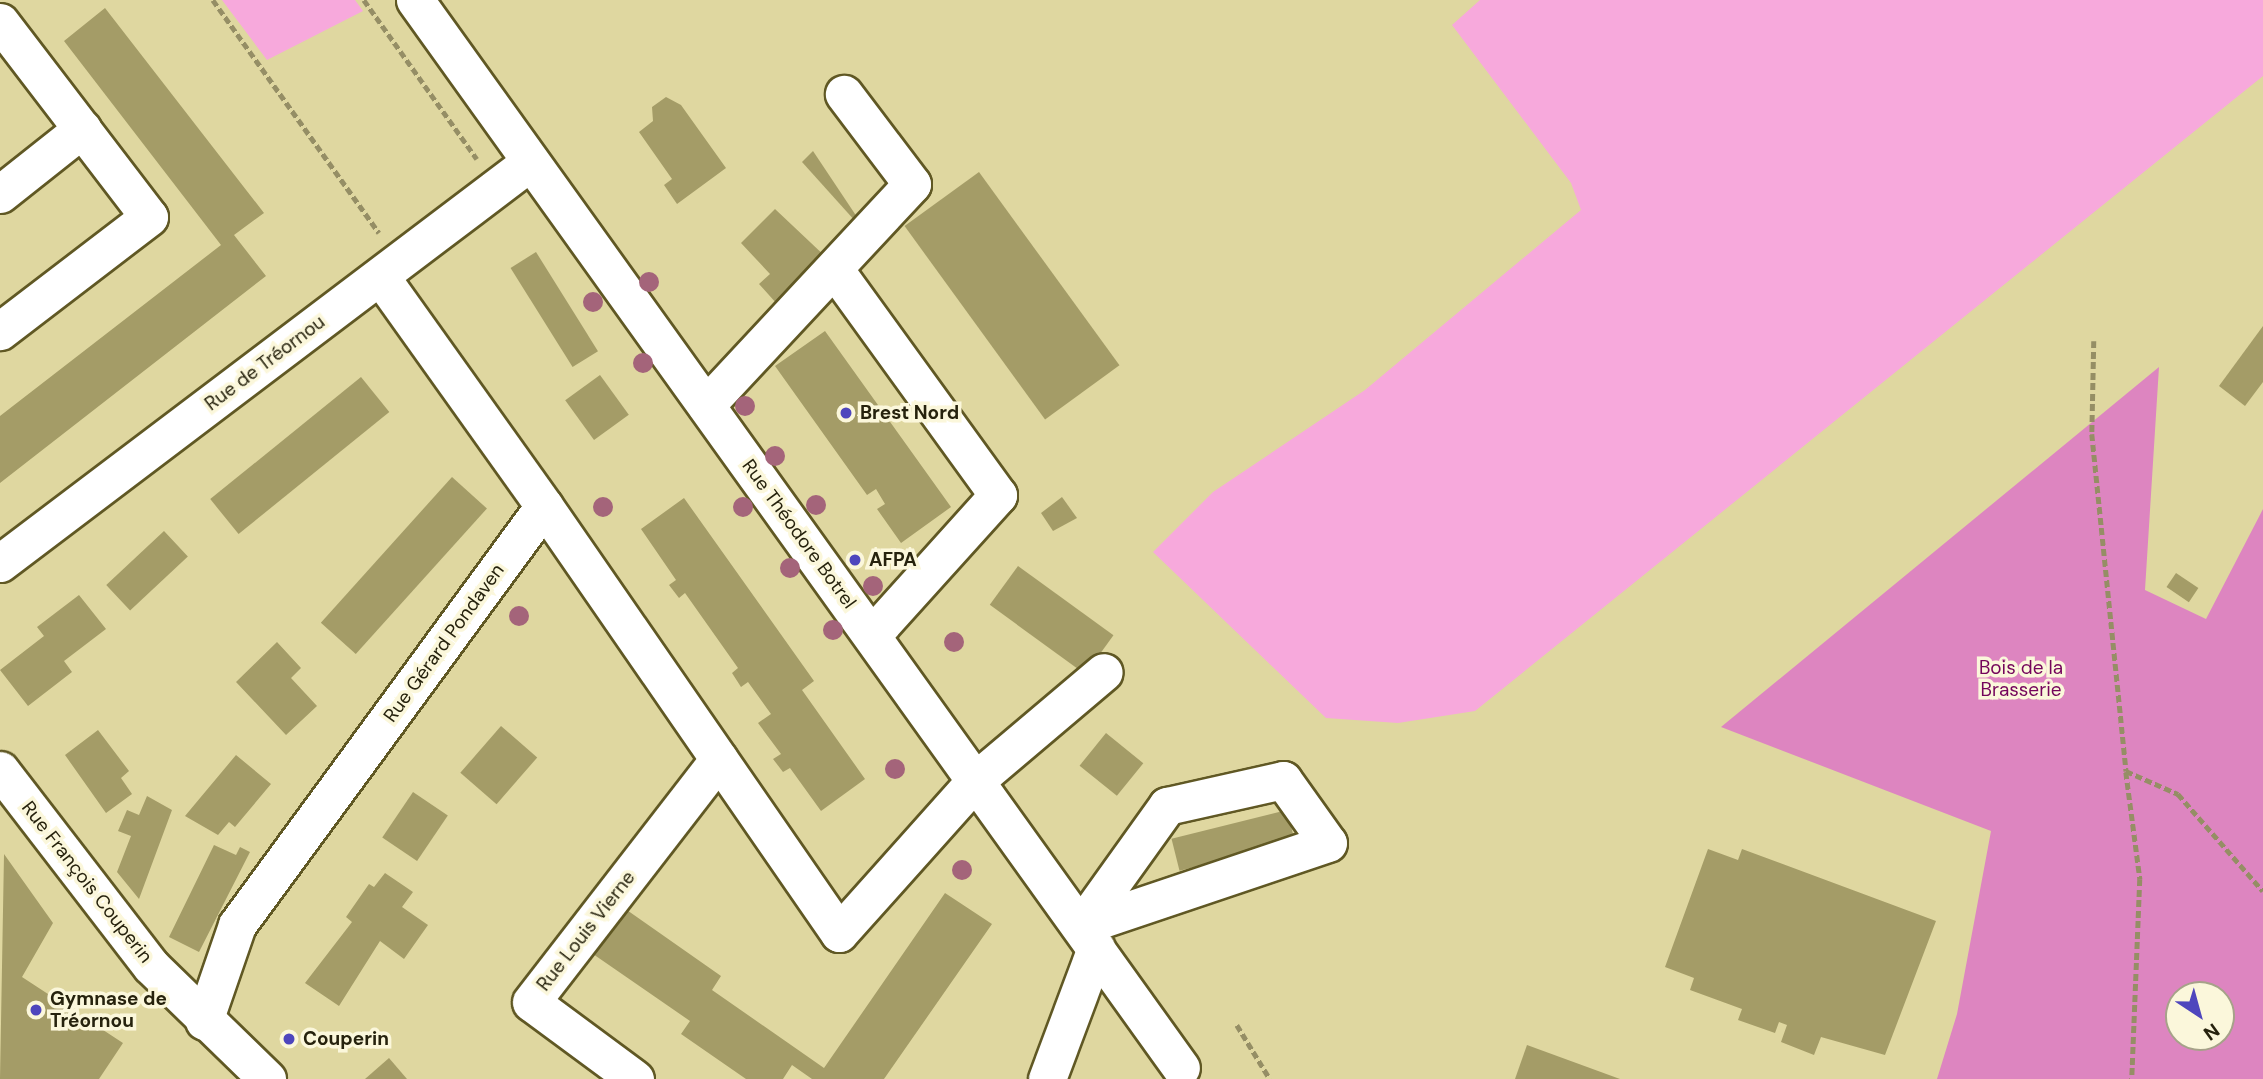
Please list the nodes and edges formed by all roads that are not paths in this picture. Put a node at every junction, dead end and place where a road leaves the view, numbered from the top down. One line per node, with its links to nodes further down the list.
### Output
1 (415, 0): 5 (street, Rue Théodore Botrel)
2 (0, 22): 4 (street)
3 (844, 94): 8 (street)
4 (82, 129): 6 (street); 9 (street)
5 (530, 162): 7 (street, Rue de Tréornou); 10 (street, Rue Théodore Botrel)
6 (0, 194)
7 (390, 268): 11 (street); 12 (street, Rue de Tréornou)
8 (835, 270): 10 (street); 13 (street)
9 (0, 331)
10 (706, 405): 13 (street, Rue Théodore Botrel)
11 (544, 506): 15 (street); 19 (street, Rue Gérard Pondaven)
12 (0, 564)
13 (872, 635): 17 (street, Rue Théodore Botrel)
14 (1104, 672): 17 (street)
15 (719, 759): 17 (street); 22 (street, Rue Louis Vierne)
16 (0, 770): 19 (street, Rue François Couperin)
17 (976, 780): 18 (street, Rue Théodore Botrel)
18 (1089, 937): 18 (street); 20 (street, Rue Théodore Botrel); 23 (street)
19 (204, 1021): 21 (street, Rue François Couperin)
20 (1181, 1068)
21 (267, 1079)
22 (635, 1079)
23 (1047, 1079)

